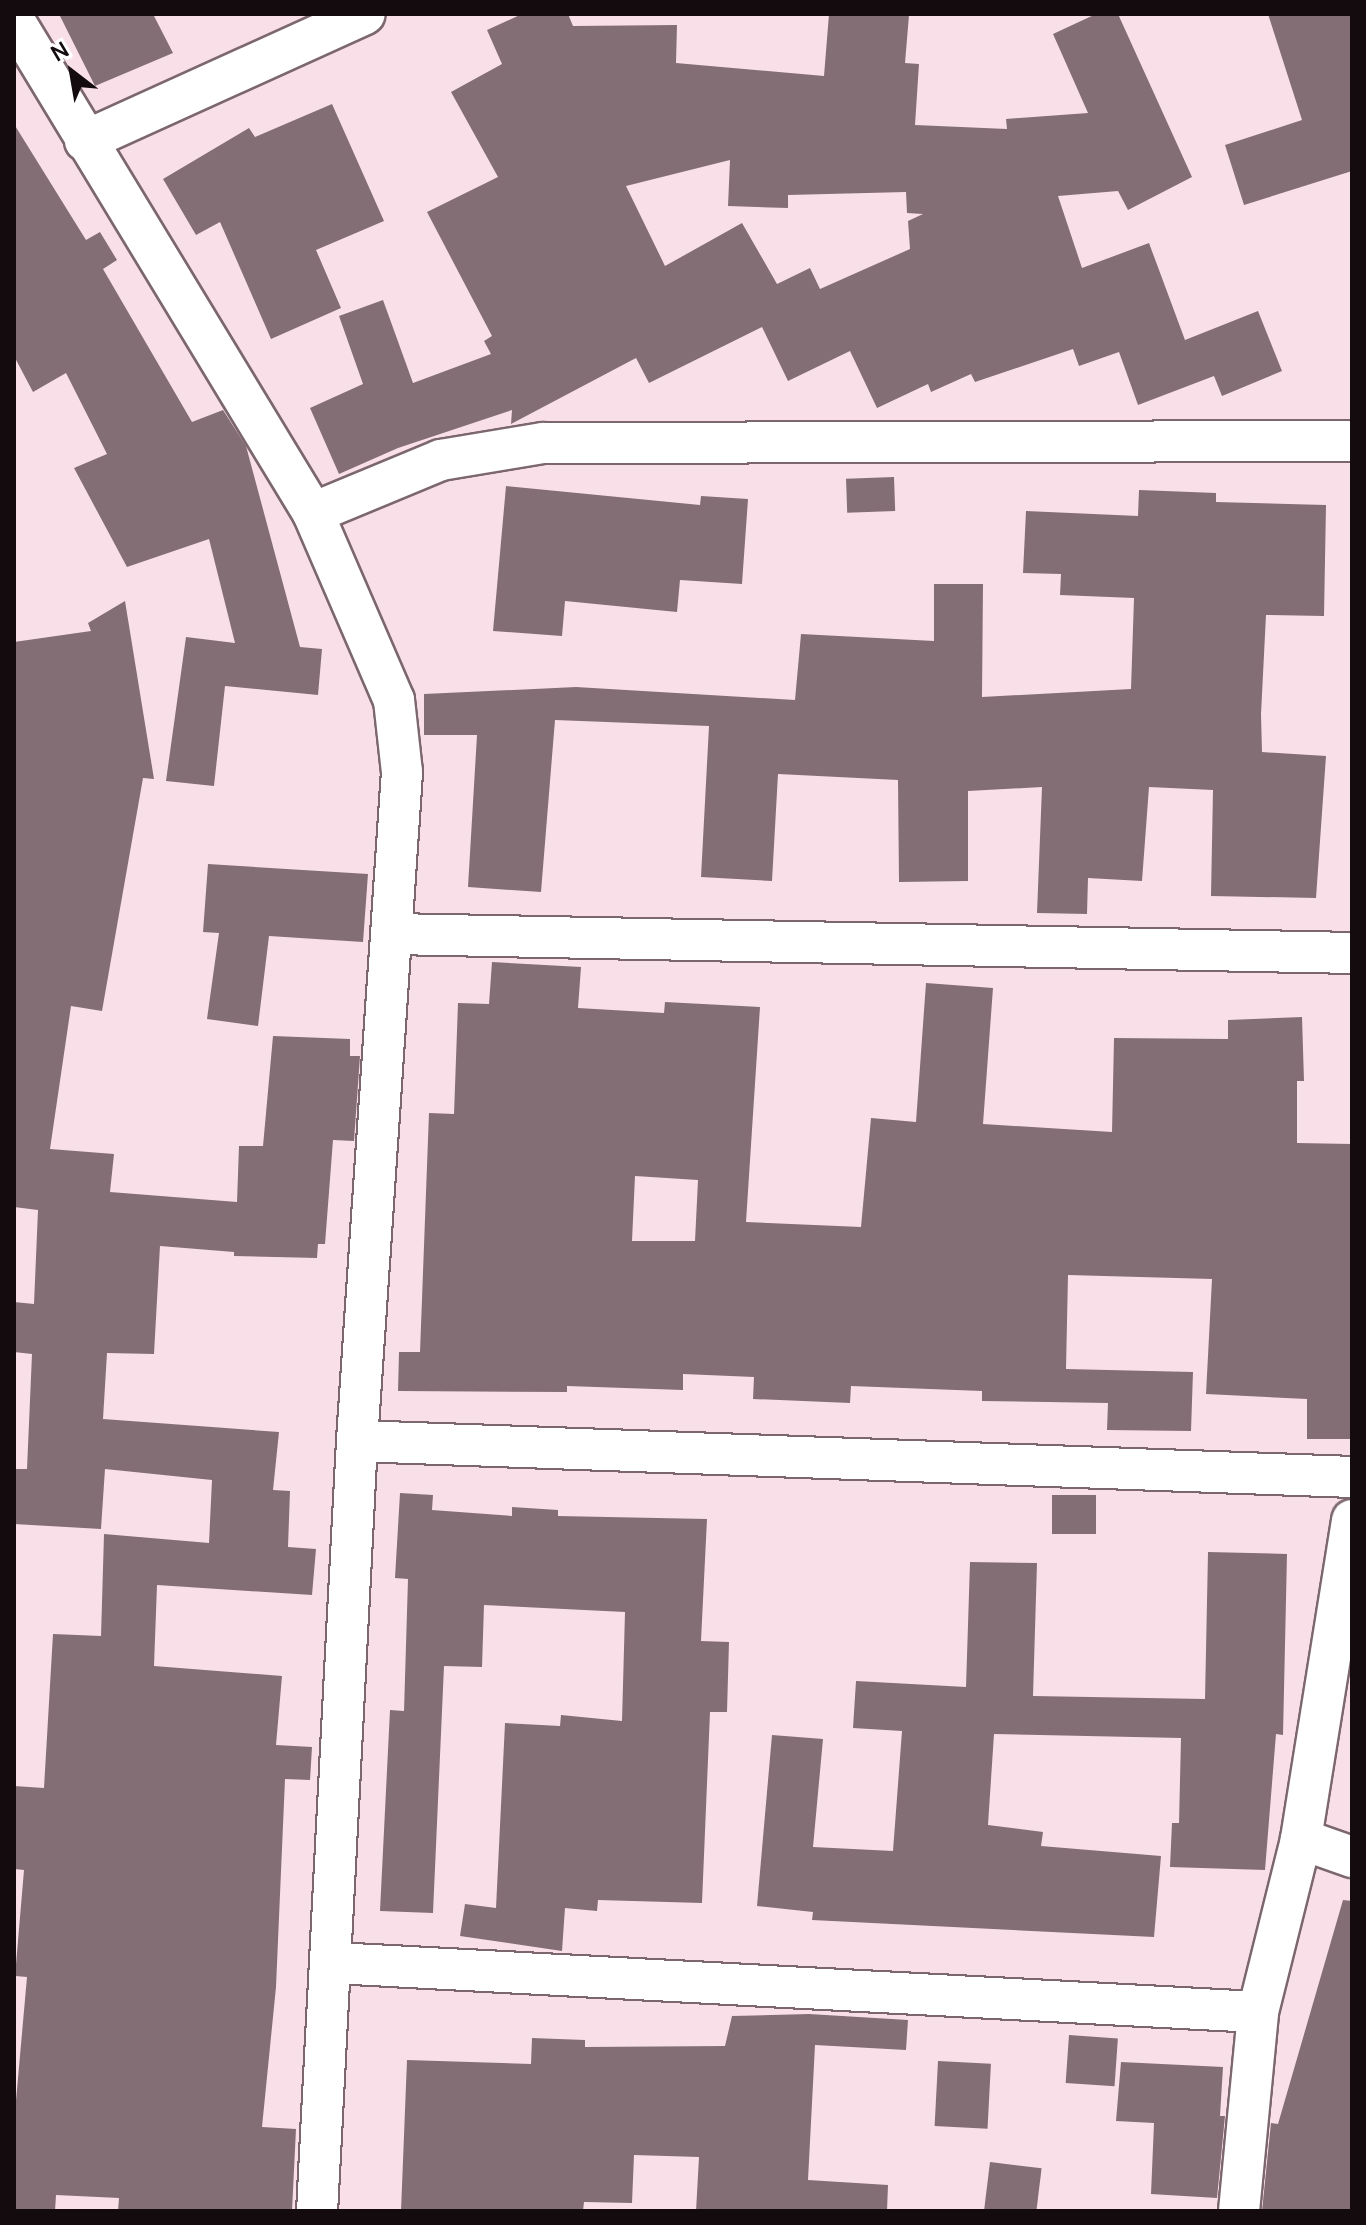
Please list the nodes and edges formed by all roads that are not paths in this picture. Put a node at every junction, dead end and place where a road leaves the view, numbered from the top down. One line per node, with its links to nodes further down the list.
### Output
1 (365, 14): 3 (street)
2 (14, 20): 3 (street)
3 (85, 141): 5 (street)
4 (1352, 441): 5 (street)
5 (313, 513): 6 (street)
6 (392, 934): 7 (street); 8 (street)
7 (1352, 953)
8 (357, 1441): 9 (street); 13 (street)
9 (1352, 1477)
10 (1352, 1520): 11 (street)
11 (1301, 1839): 12 (street); 14 (street)
12 (1352, 1857)
13 (334, 1963): 14 (street); 15 (street)
14 (1258, 2012): 16 (street)
15 (317, 2211)
16 (1239, 2211)

